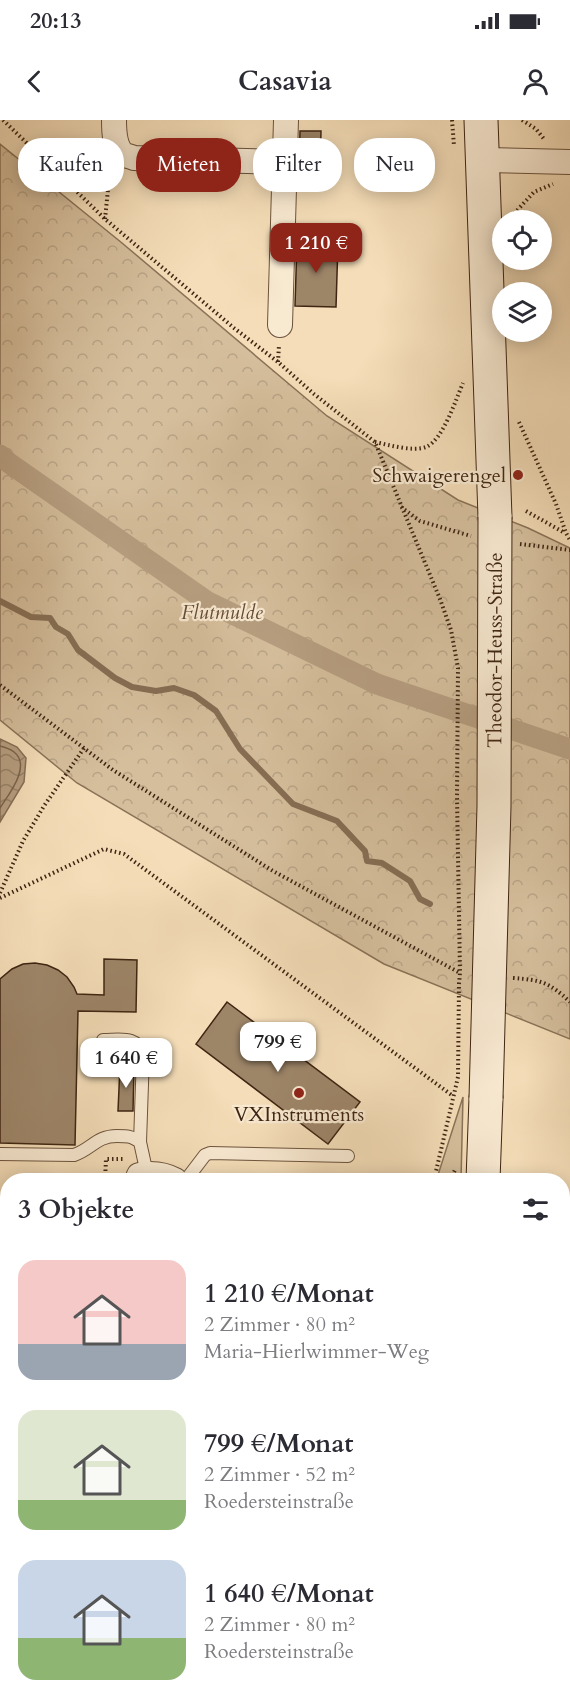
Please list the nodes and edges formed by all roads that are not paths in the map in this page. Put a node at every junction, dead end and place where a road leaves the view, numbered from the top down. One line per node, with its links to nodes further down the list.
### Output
1 (114, 120): 6 (street)
2 (286, 120): 4 (street)
3 (481, 120): 5 (main road, Theodor-Heuss-Straße)
4 (286, 138)
5 (484, 160): 7 (street); 16 (main road, Theodor-Heuss-Straße, bridge)
6 (253, 161)
7 (564, 162)
8 (284, 192): 9 (street)
9 (280, 325)
10 (103, 1040): 11 (lane)
11 (140, 1142): 12 (lane); 14 (lane)
12 (0, 1154)
13 (348, 1155): 15 (lane)
14 (142, 1173)
15 (191, 1173)
16 (483, 1173)

